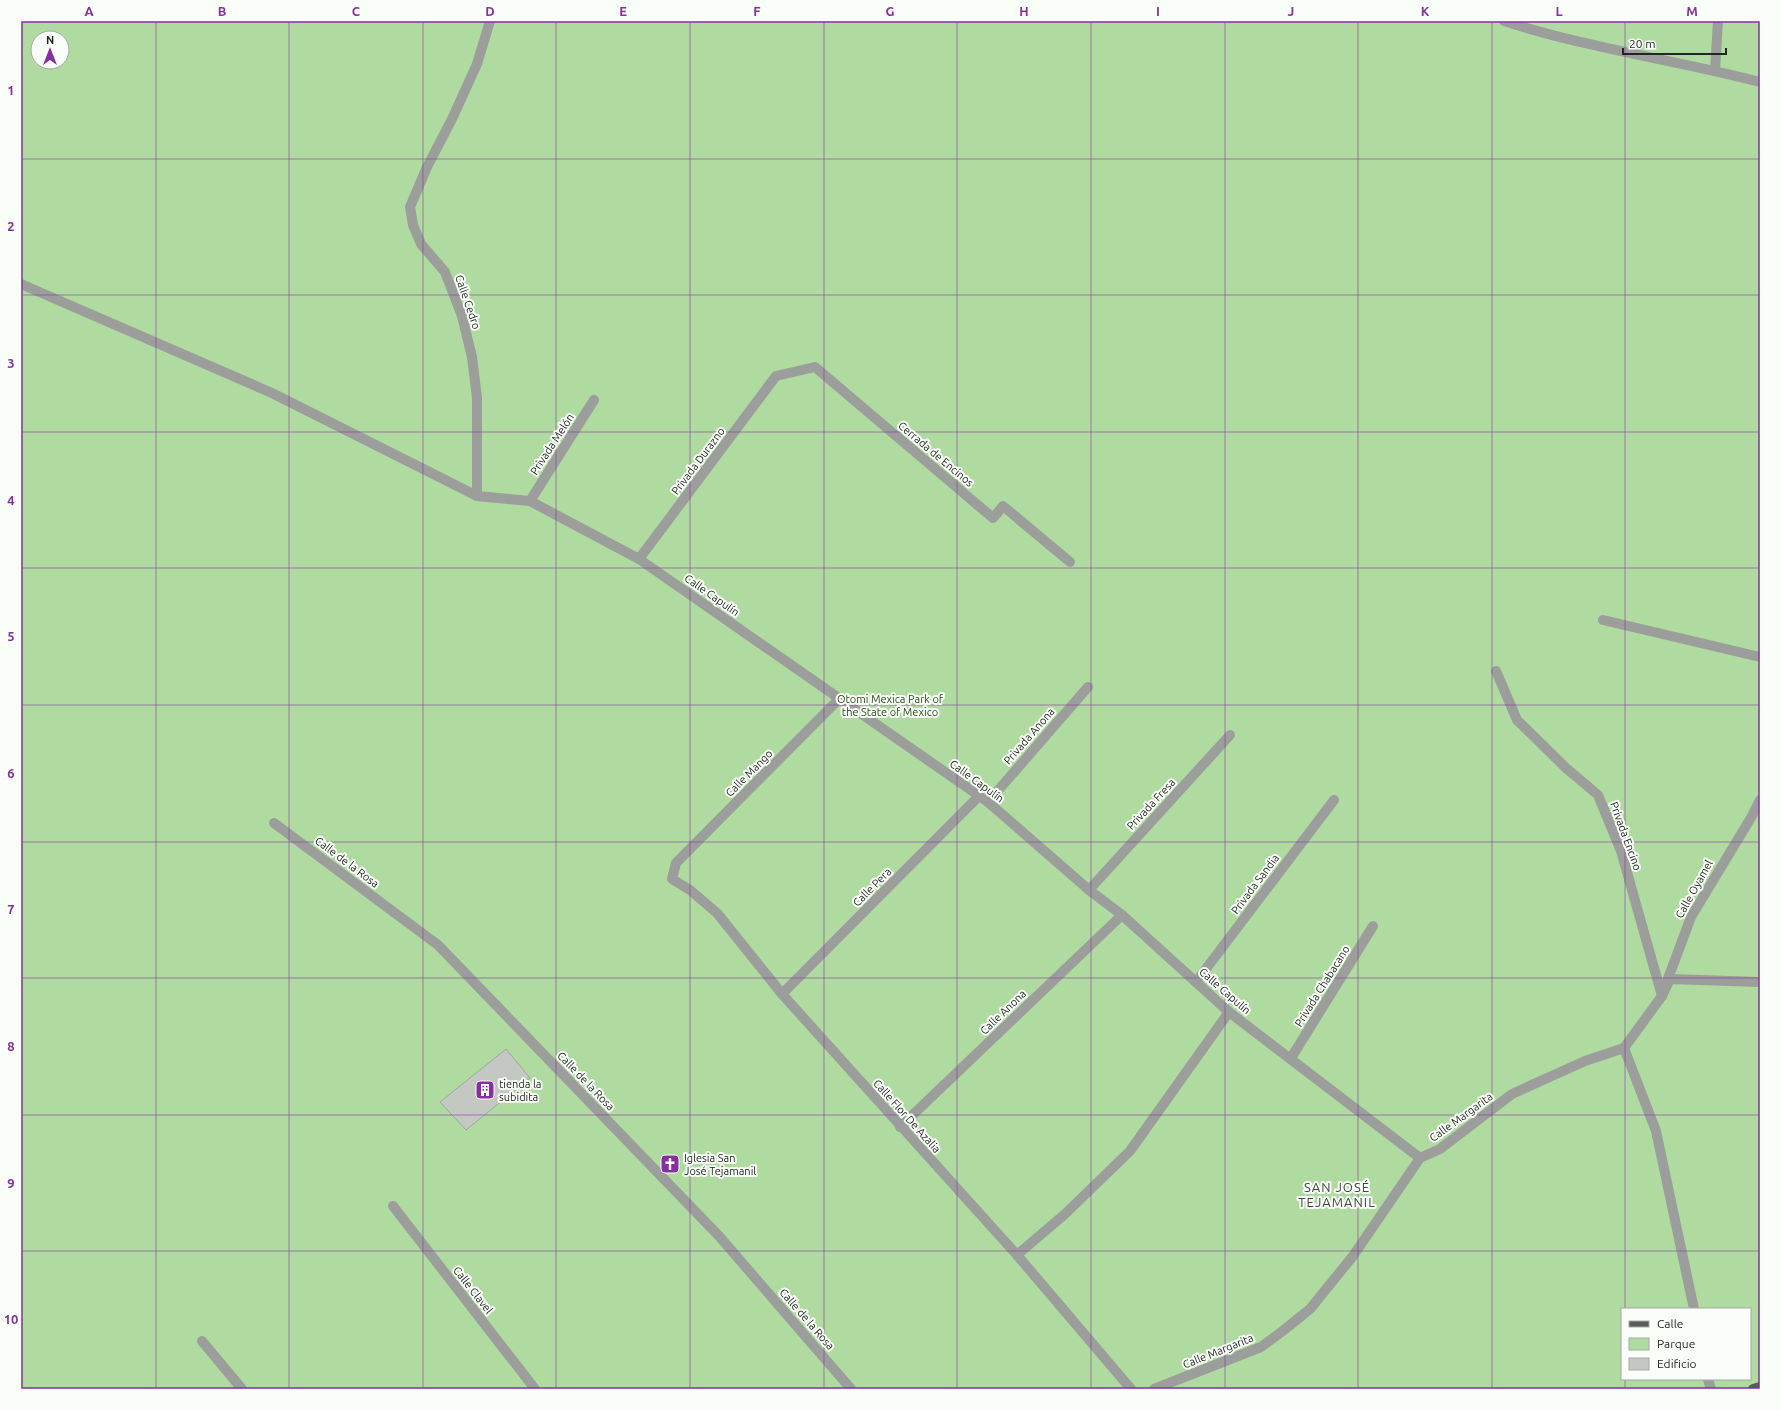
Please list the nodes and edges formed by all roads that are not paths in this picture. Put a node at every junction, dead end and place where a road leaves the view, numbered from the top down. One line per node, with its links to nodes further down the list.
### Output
1 (490, 21): 9 (street, Calle Cedro)
2 (1504, 21): 4 (street)
3 (1718, 21): 4 (street)
4 (1715, 71): 5 (street)
5 (1760, 82)
6 (21, 284): 9 (street)
7 (776, 376): 11 (street, Privada Durazno); 12 (street, Cerrada de Encinos)
8 (594, 400): 10 (street, Privada Melón)
9 (477, 496): 10 (street, Calle Capulín)
10 (530, 501): 11 (street, Calle Capulín)
11 (639, 559): 17 (street, Calle Capulín)
12 (1070, 562)
13 (1603, 620): 14 (street)
14 (1760, 657)
15 (1496, 671): 31 (street, Privada Encino)
16 (1088, 687): 22 (street, Privada Anona)
17 (839, 699): 19 (street, Calle Capulín); 24 (street, Calle Mango)
18 (1230, 735): 25 (street, Privada Fresa)
19 (979, 796): 22 (street, Calle Capulín); 30 (street, Calle Pera)
20 (1334, 800): 28 (street, Privada Sandia)
21 (1760, 800): 31 (street, Calle Oyamel)
22 (988, 802): 25 (street, Calle Capulín)
23 (274, 823): 44 (street, Calle de la Rosa)
24 (676, 863): 30 (street, Calle Flor De Azalia)
25 (1089, 890): 26 (street, Calle Capulín)
26 (1122, 915): 28 (street, Calle Capulín); 35 (street, Calle Anona)
27 (1373, 926): 34 (street, Privada Chabacano)
28 (1196, 982): 32 (street, Calle Capulín)
29 (1760, 982): 31 (street)
30 (782, 994): 35 (street, Calle Flor De Azalia)
31 (1662, 996): 33 (street)
32 (1229, 1012): 34 (street, Calle Capulín); 38 (street)
33 (1624, 1048): 36 (street, Calle Margarita); 39 (street)
34 (1291, 1058): 36 (street, Calle Capulín)
35 (900, 1127): 38 (street, Calle Flor De Azalia)
36 (1420, 1158): 46 (street, Calle Margarita)
37 (393, 1206): 43 (street, Calle Clavel)
38 (1017, 1255): 45 (street, Calle Flor De Azalia)
39 (1694, 1308)
40 (202, 1341): 42 (street)
41 (1760, 1387): 47 (main road)
42 (242, 1389)
43 (535, 1389)
44 (851, 1389)
45 (1130, 1389)
46 (1154, 1389)
47 (1753, 1389)

